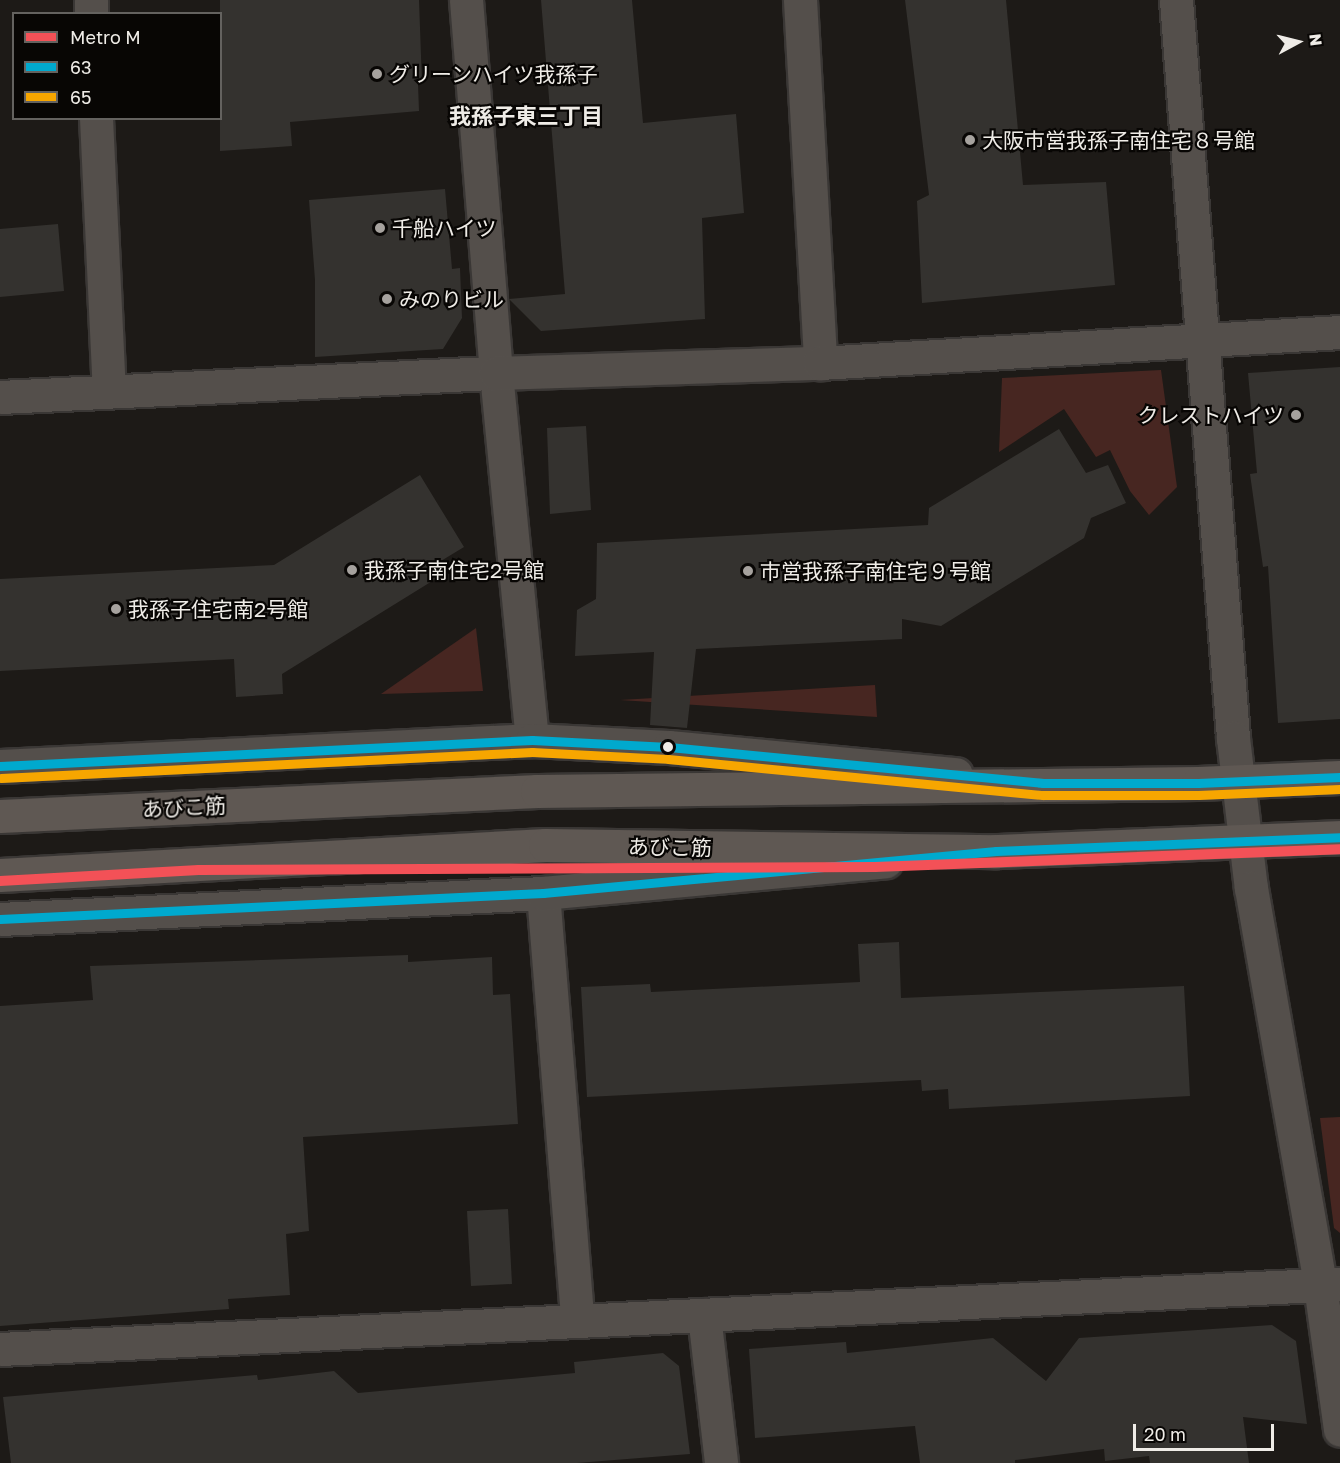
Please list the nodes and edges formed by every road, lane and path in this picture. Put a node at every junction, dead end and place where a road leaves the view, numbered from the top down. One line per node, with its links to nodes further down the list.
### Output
1 (466, 0): 8 (street)
2 (800, 0): 7 (street)
3 (1176, 0): 6 (street)
4 (96, 120): 9 (street)
5 (1340, 332): 6 (street)
6 (1204, 341): 7 (street); 14 (street)
7 (820, 363): 8 (street)
8 (496, 373): 9 (street); 11 (street)
9 (109, 389): 10 (street)
10 (0, 397)
11 (532, 740): 12 (street); 15 (street)
12 (0, 766)
13 (1340, 777): 14 (main road, あびこ筋)
14 (1238, 782): 15 (main road, あびこ筋); 18 (street)
15 (1043, 783): 16 (main road, あびこ筋)
16 (0, 816)
17 (1340, 837): 18 (main road, あびこ筋)
18 (1245, 842): 19 (main road, あびこ筋); 23 (street)
19 (996, 851): 20 (main road, あびこ筋); 21 (street)
20 (0, 875)
21 (543, 892): 22 (street); 25 (street)
22 (0, 919)
23 (1330, 1285): 24 (street); 27 (street)
24 (704, 1315): 25 (street); 28 (street)
25 (577, 1320): 26 (street)
26 (0, 1349)
27 (1340, 1430)
28 (721, 1463)

